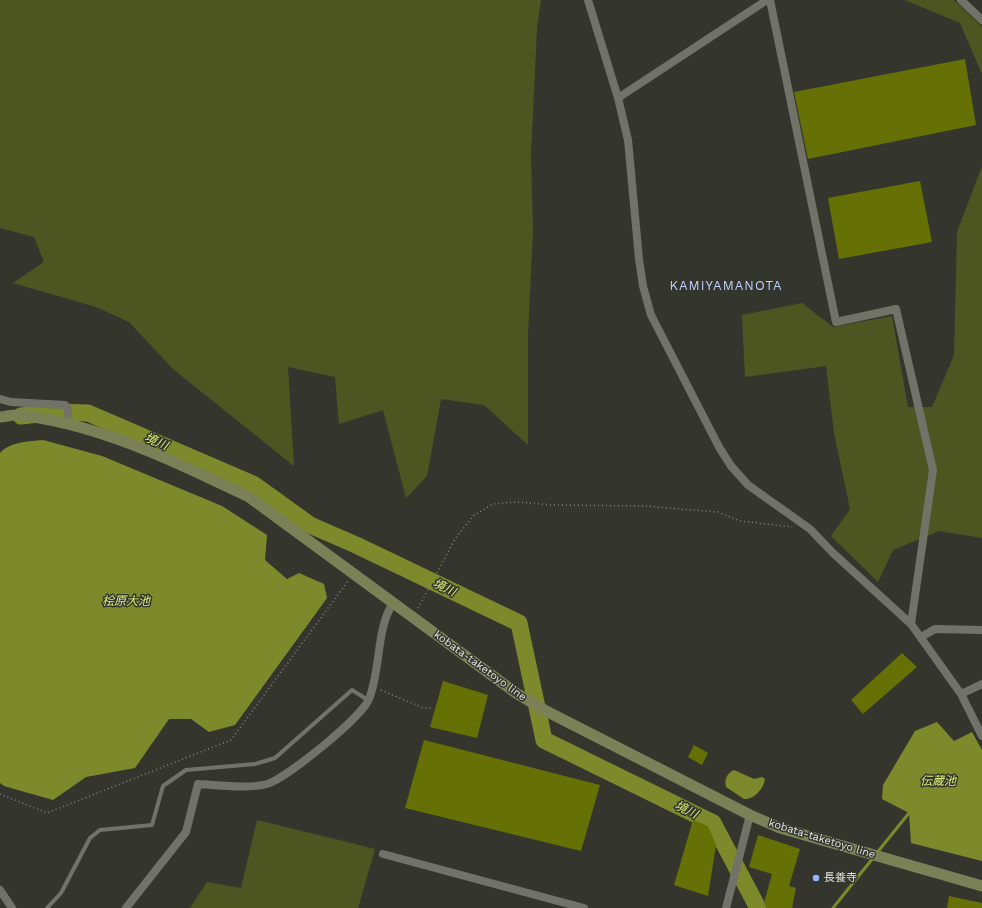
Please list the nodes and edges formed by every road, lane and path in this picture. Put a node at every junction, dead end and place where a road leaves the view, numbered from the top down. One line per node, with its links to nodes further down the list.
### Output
1 (588, 0): 5 (street)
2 (769, 0): 5 (street); 13 (street)
3 (963, 1): 4 (street)
4 (982, 20)
5 (618, 98): 9 (street)
6 (0, 399): 8 (street)
7 (1, 419): 8 (main road, kobata-taketoyo line)
8 (68, 423): 11 (main road, kobata-taketoyo line)
9 (810, 529): 12 (path); 13 (street)
10 (350, 578): 22 (path)
11 (394, 603): 12 (main road, kobata-taketoyo line); 17 (street)
12 (413, 618): 23 (main road, kobata-taketoyo line)
13 (911, 624): 15 (street)
14 (982, 630): 15 (street)
15 (921, 637): 18 (street)
16 (982, 684): 18 (street)
17 (372, 686): 19 (street); 20 (path)
18 (961, 694): 21 (street)
19 (369, 700): 29 (lane); 30 (street)
20 (432, 708)
21 (982, 736)
22 (0, 794)
23 (750, 814): 25 (main road, kobata-taketoyo line); 27 (street)
24 (383, 854): 31 (street)
25 (982, 886)
26 (0, 890): 28 (street)
27 (727, 904)
28 (12, 908)
29 (47, 908)
30 (126, 908)
31 (584, 908)

